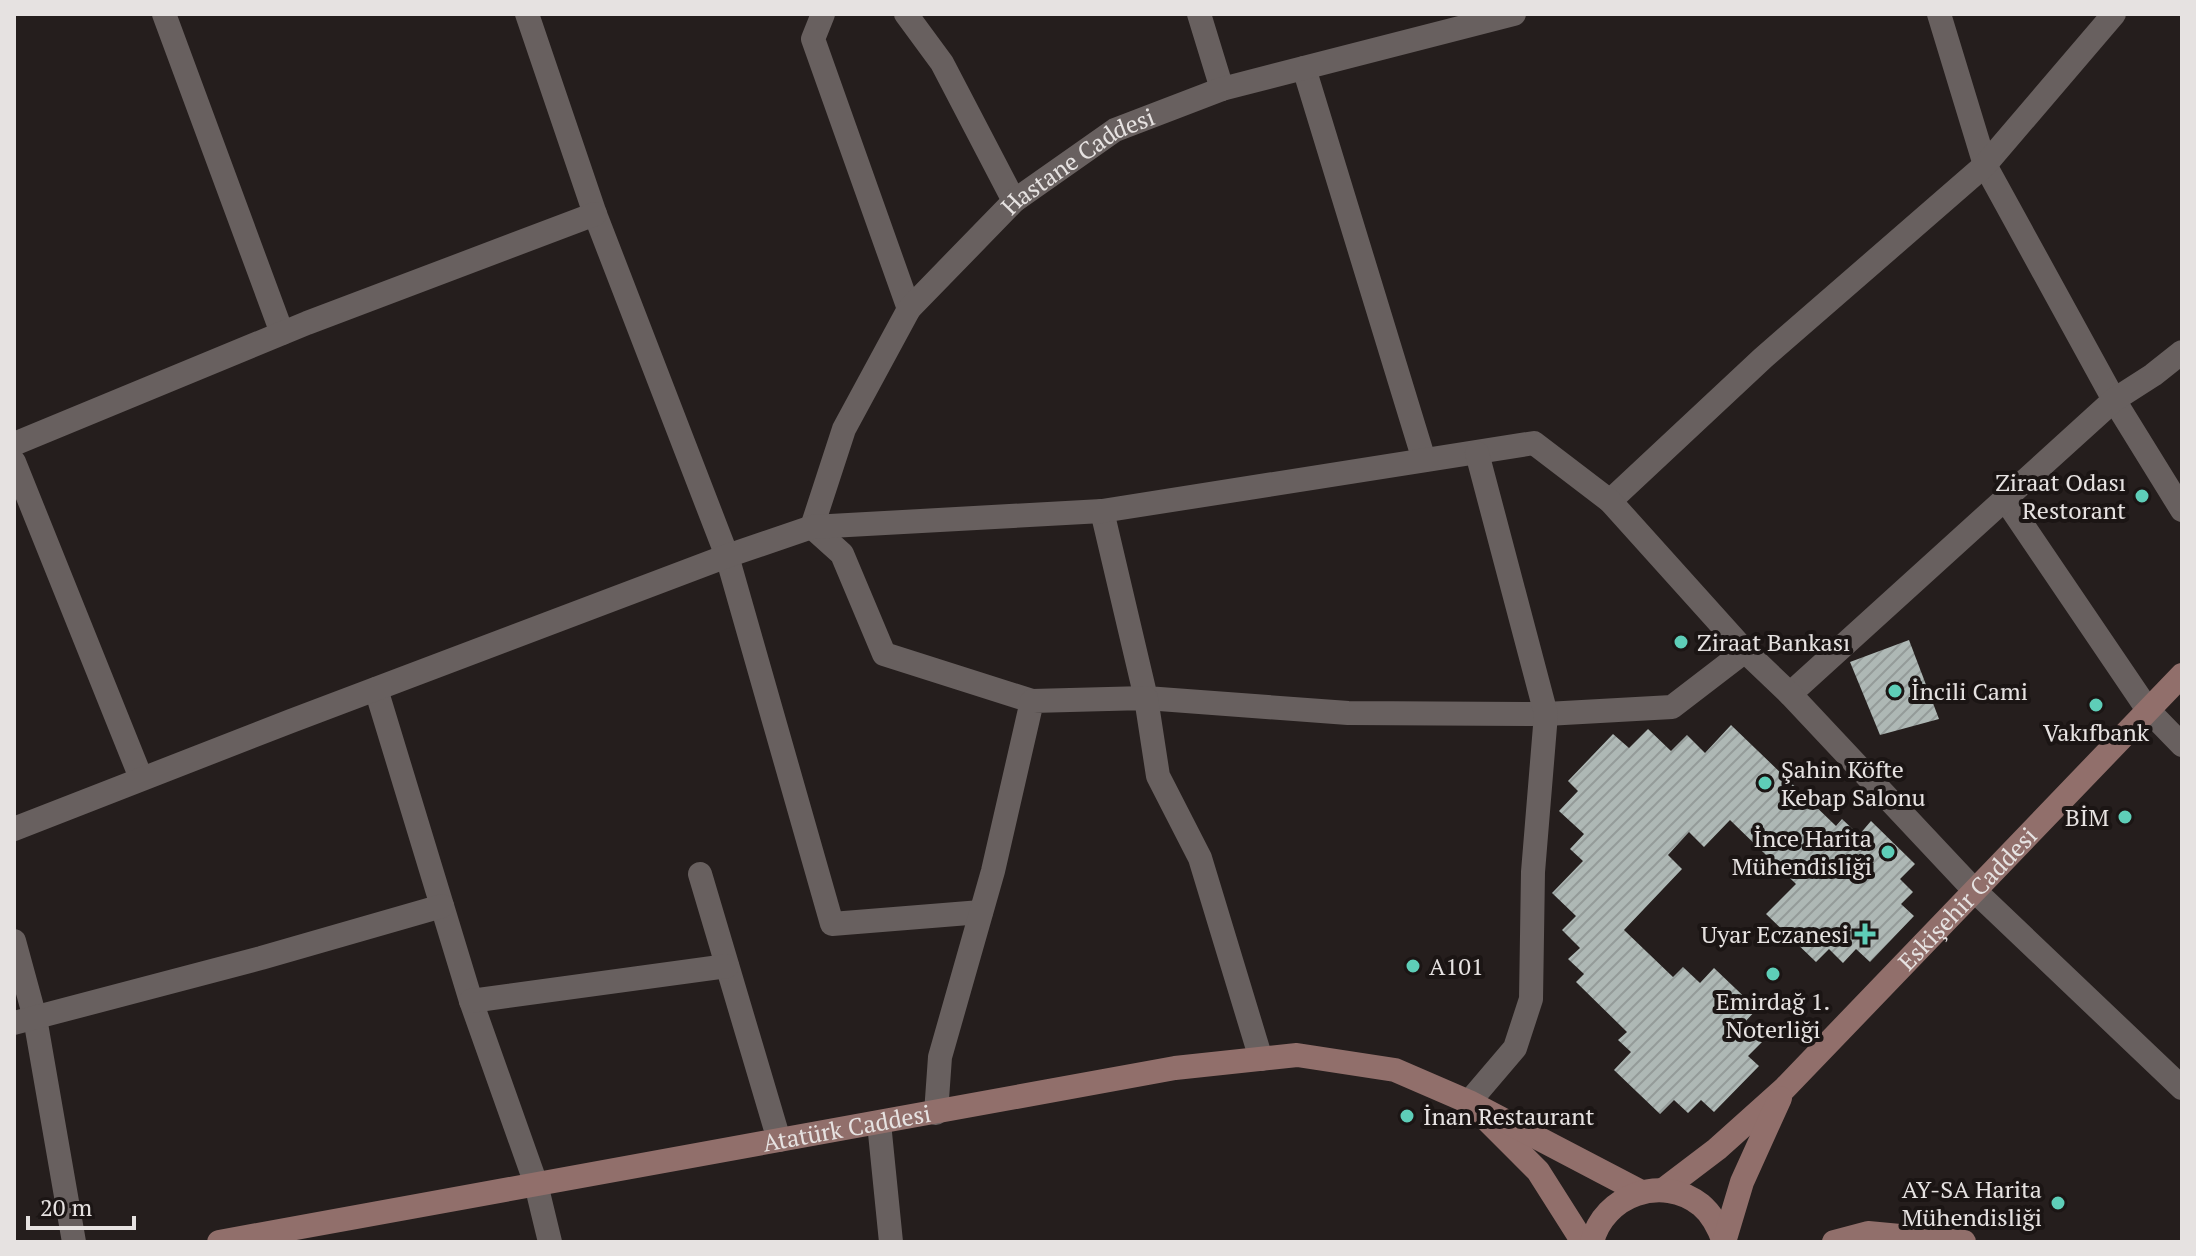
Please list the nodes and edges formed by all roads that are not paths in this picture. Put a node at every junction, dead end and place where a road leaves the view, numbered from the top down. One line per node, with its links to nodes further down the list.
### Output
1 (164, 14): 16 (street)
2 (527, 14): 14 (street)
3 (823, 14): 15 (street)
4 (906, 14): 13 (street)
5 (1199, 14): 11 (street)
6 (1514, 14): 9 (street, Hastane Caddesi)
7 (1939, 14): 12 (street)
8 (2114, 14): 12 (street)
9 (1472, 19): 10 (street, Hastane Caddesi)
10 (1304, 68): 11 (street, Hastane Caddesi); 21 (street)
11 (1222, 89): 13 (street, Hastane Caddesi)
12 (1985, 165): 18 (street); 24 (street)
13 (1014, 201): 15 (street, Hastane Caddesi)
14 (595, 214): 16 (street); 28 (street)
15 (909, 309): 27 (street, Hastane Caddesi)
16 (282, 333): 19 (street)
17 (2182, 352): 18 (street)
18 (2114, 400): 23 (street); 25 (street)
19 (14, 444)
20 (1477, 453): 21 (street); 24 (street); 36 (street)
21 (1424, 460): 26 (street)
22 (14, 462): 38 (street)
23 (2005, 499): 32 (street); 35 (street)
24 (1610, 501): 29 (street)
25 (2182, 510)
26 (1102, 511): 27 (street); 33 (street)
27 (812, 527): 28 (street); 34 (street)
28 (727, 556): 31 (street); 43 (street)
29 (1745, 651): 32 (street); 36 (street)
30 (2182, 675): 35 (main road, Eskişehir Caddesi)
31 (376, 689): 38 (street); 42 (street)
32 (1790, 694): 41 (street)
33 (1146, 698): 34 (street); 36 (street); 48 (street)
34 (1032, 701): 43 (street)
35 (2148, 710): 37 (street); 41 (main road, Eskişehir Caddesi)
36 (1546, 714): 51 (street)
37 (2182, 745)
38 (141, 778): 39 (street)
39 (14, 829)
40 (700, 874): 45 (street)
41 (1975, 891): 49 (street); 50 (main road, Eskişehir Caddesi)
42 (442, 906): 46 (street); 47 (street)
43 (981, 912): 52 (street)
44 (14, 941): 47 (street)
45 (727, 966): 46 (street); 54 (street)
46 (471, 1001): 55 (street)
47 (25, 1020): 57 (street)
48 (1261, 1059): 51 (main road, Atatürk Caddesi); 52 (main road, Atatürk Caddesi)
49 (2182, 1088)
50 (1784, 1089): 56 (main road, Eskişehir Caddesi); 63 (main road, Eskişehir Caddesi)
51 (1469, 1102): 56 (main road, Atatürk Caddesi); 61 (main road, Atatürk Caddesi)
52 (936, 1113): 53 (main road, Atatürk Caddesi)
53 (879, 1123): 54 (main road, Atatürk Caddesi); 60 (street)
54 (779, 1140): 55 (main road, Atatürk Caddesi)
55 (536, 1184): 58 (main road, Atatürk Caddesi); 59 (street)
56 (1652, 1191): 62 (main road, Eskişehir Caddesi); 63 (main road, Atatürk Caddesi)
57 (74, 1242)
58 (219, 1242)
59 (550, 1242)
60 (891, 1242)
61 (1583, 1242)
62 (1592, 1242)
63 (1724, 1242)
64 (1834, 1242): 65 (main road)
65 (1964, 1242)

